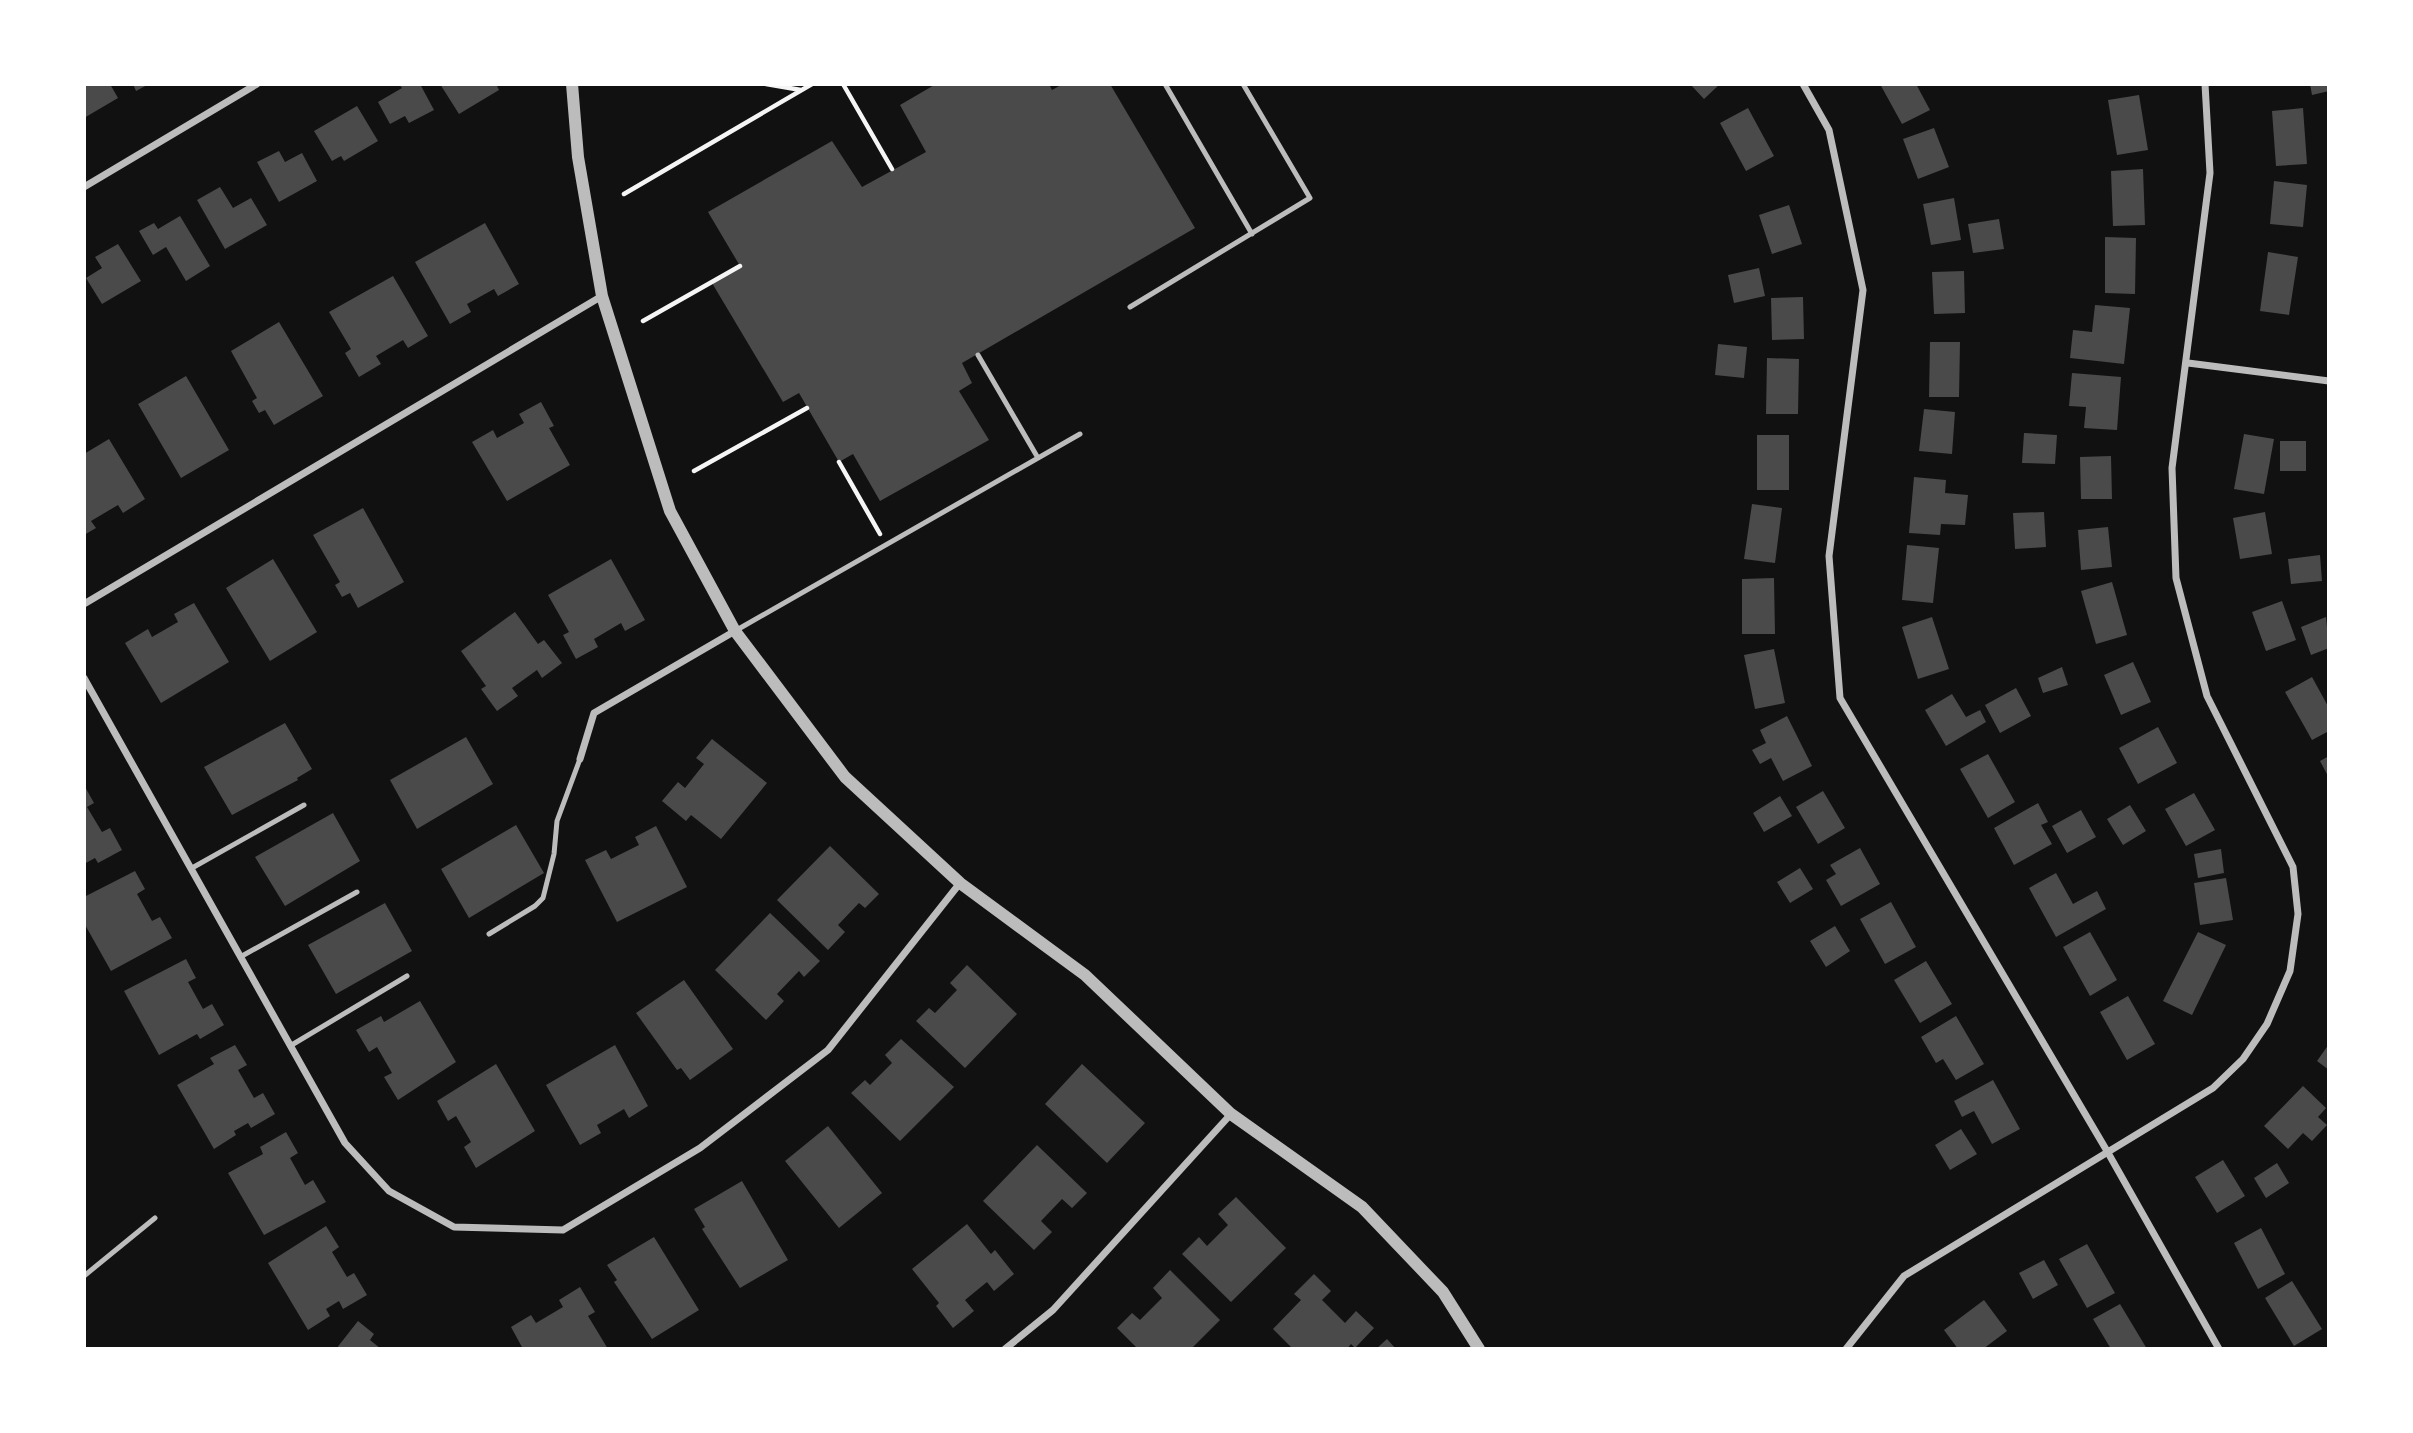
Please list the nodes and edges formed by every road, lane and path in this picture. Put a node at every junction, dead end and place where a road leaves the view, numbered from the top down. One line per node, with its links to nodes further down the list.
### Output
1 (257, 84): 12 (street)
2 (572, 84): 16 (street)
3 (766, 84): 10 (path)
4 (813, 84): 10 (path)
5 (843, 84): 11 (path)
6 (1165, 84): 14 (lane)
7 (1243, 84): 14 (lane)
8 (1803, 84): 41 (street)
9 (2205, 84): 20 (street)
10 (802, 90): 13 (path)
11 (892, 169)
12 (84, 187)
13 (624, 194)
14 (1252, 234): 17 (lane)
15 (740, 266): 18 (path)
16 (602, 296): 28 (street); 29 (street)
17 (1130, 307)
18 (643, 321)
19 (978, 355): 24 (lane)
20 (2188, 363): 21 (street); 41 (street)
21 (2329, 381)
22 (807, 408): 26 (path)
23 (1080, 434): 24 (lane)
24 (1038, 458): 27 (lane)
25 (839, 462): 27 (path)
26 (694, 471)
27 (886, 544): 29 (lane)
28 (84, 604)
29 (735, 631): 31 (street); 34 (street)
30 (84, 678): 33 (street)
31 (580, 759): 36 (lane)
32 (304, 804): 33 (lane)
33 (192, 868): 37 (street)
34 (960, 883): 39 (street); 40 (street)
35 (357, 892): 37 (lane)
36 (489, 934)
37 (242, 956): 39 (street)
38 (407, 976): 39 (lane)
39 (290, 1046)
40 (1231, 1114): 44 (street); 45 (street)
41 (2107, 1151): 46 (street); 47 (street)
42 (155, 1218): 43 (lane)
43 (84, 1276)
44 (1005, 1349)
45 (1479, 1349)
46 (1846, 1349)
47 (2219, 1349)

